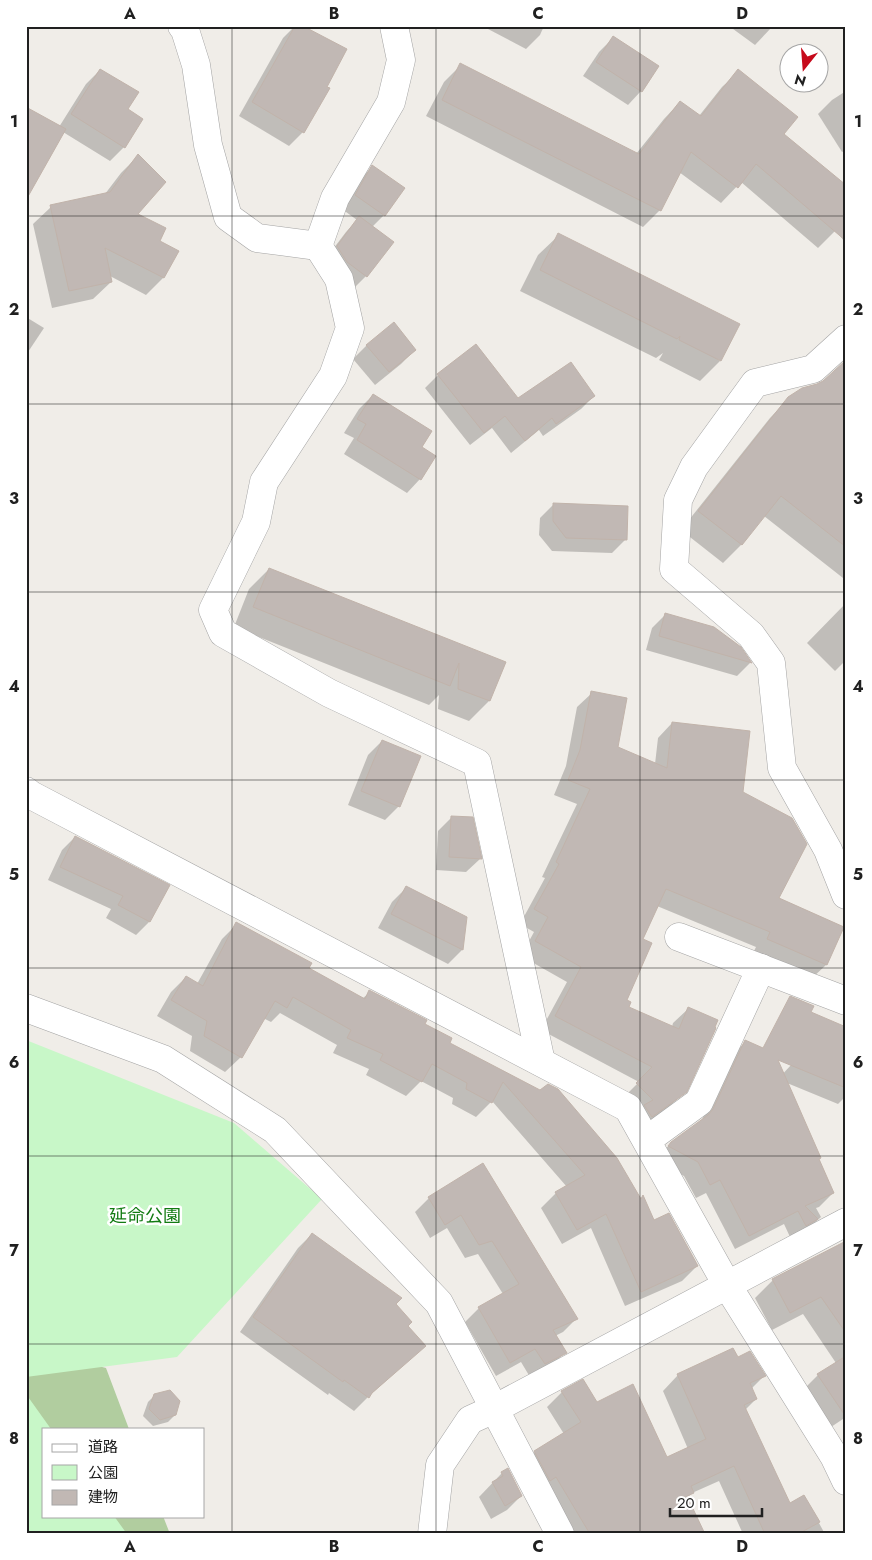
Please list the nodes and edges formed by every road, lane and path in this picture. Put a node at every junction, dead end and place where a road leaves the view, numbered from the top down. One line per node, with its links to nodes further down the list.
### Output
1 (182, 26): 3 (street)
2 (394, 26): 3 (street)
3 (318, 246): 12 (street)
4 (846, 339): 6 (street)
5 (26, 791): 12 (street)
6 (841, 863): 7 (street)
7 (846, 895)
8 (679, 937): 9 (street)
9 (761, 968): 10 (street); 13 (street)
10 (846, 1001)
11 (26, 1008): 16 (street)
12 (542, 1062): 13 (street)
13 (647, 1140): 15 (street)
14 (846, 1222): 15 (street)
15 (727, 1285): 16 (street); 17 (street)
16 (494, 1409): 18 (street); 19 (street)
17 (846, 1481)
18 (432, 1534)
19 (560, 1534)

